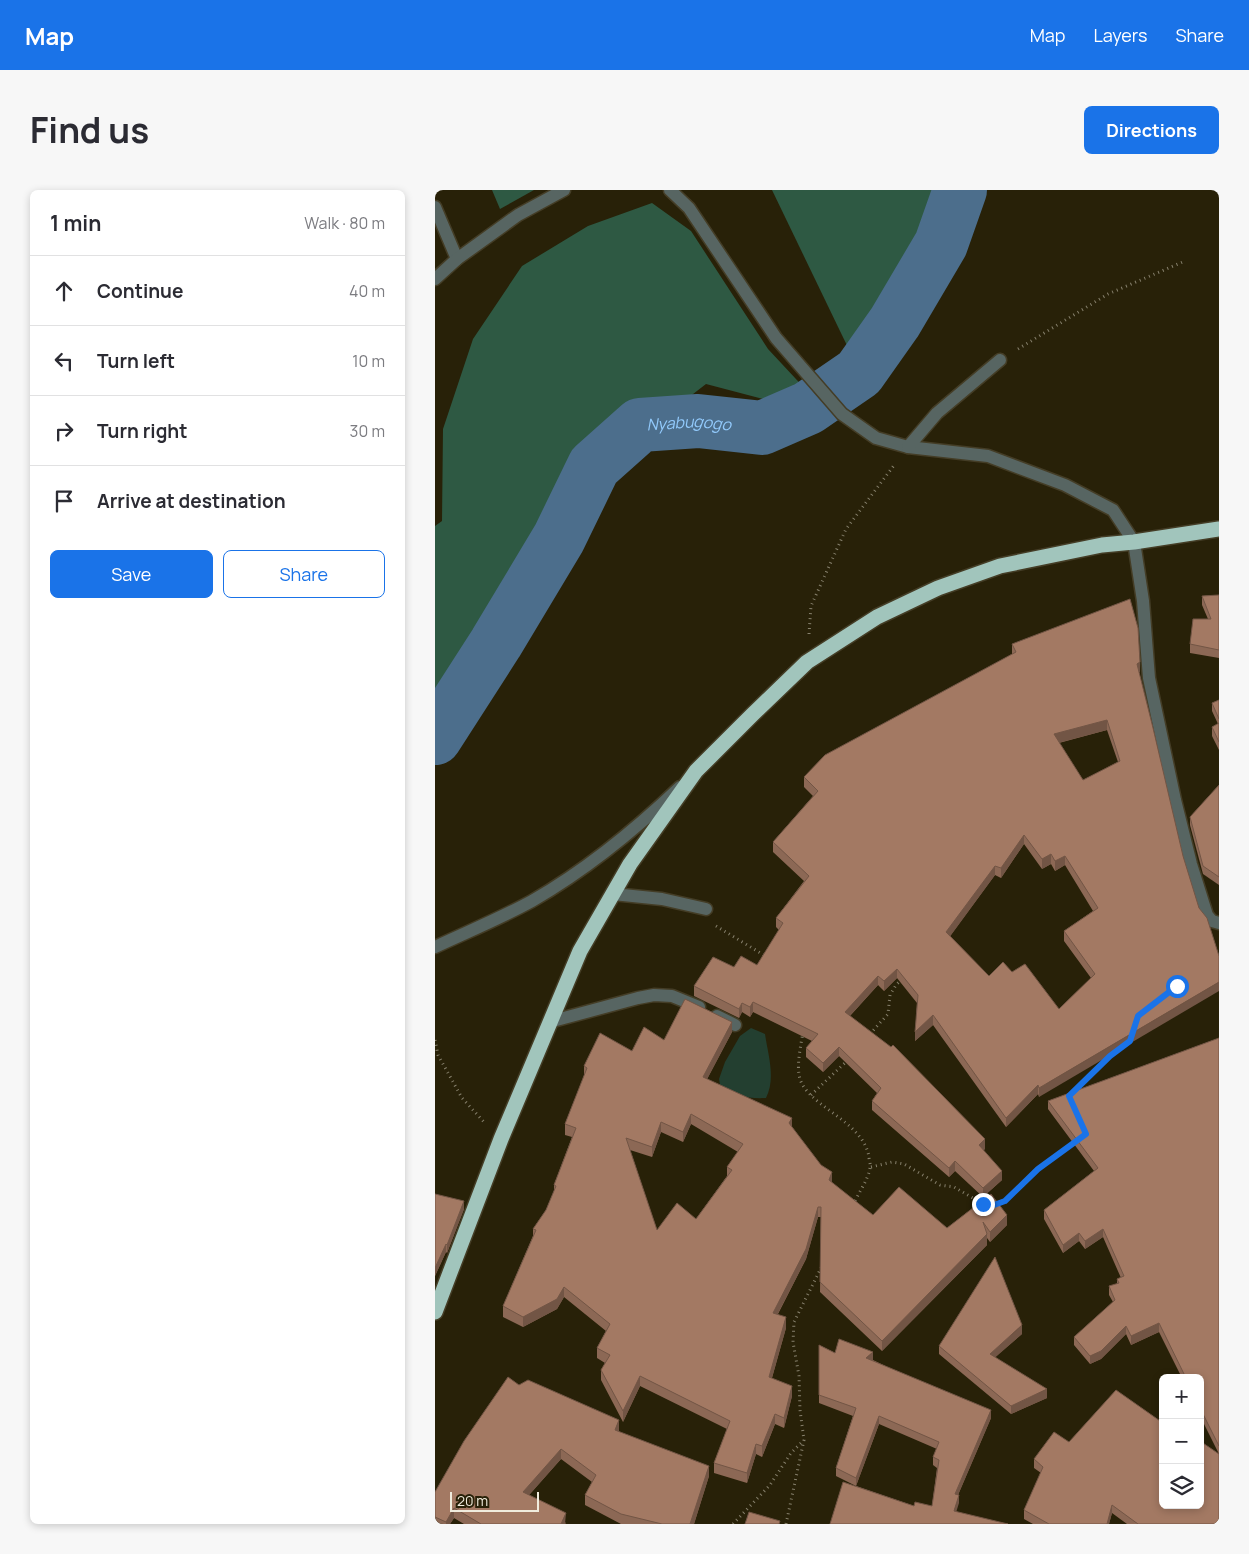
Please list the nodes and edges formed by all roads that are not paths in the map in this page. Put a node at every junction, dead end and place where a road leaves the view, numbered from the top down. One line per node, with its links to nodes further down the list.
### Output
1 (564, 190): 4 (street)
2 (670, 190): 7 (street)
3 (435, 207): 4 (street)
4 (457, 259): 5 (street)
5 (435, 279)
6 (1000, 360): 7 (street)
7 (908, 446): 9 (street)
8 (1219, 529): 9 (highway)
9 (1134, 542): 10 (highway); 13 (street)
10 (696, 772): 11 (highway); 14 (street)
11 (613, 894): 12 (street); 15 (highway)
12 (706, 909)
13 (1219, 923)
14 (435, 947)
15 (549, 1022): 16 (street); 17 (highway)
16 (735, 1025)
17 (435, 1312)

